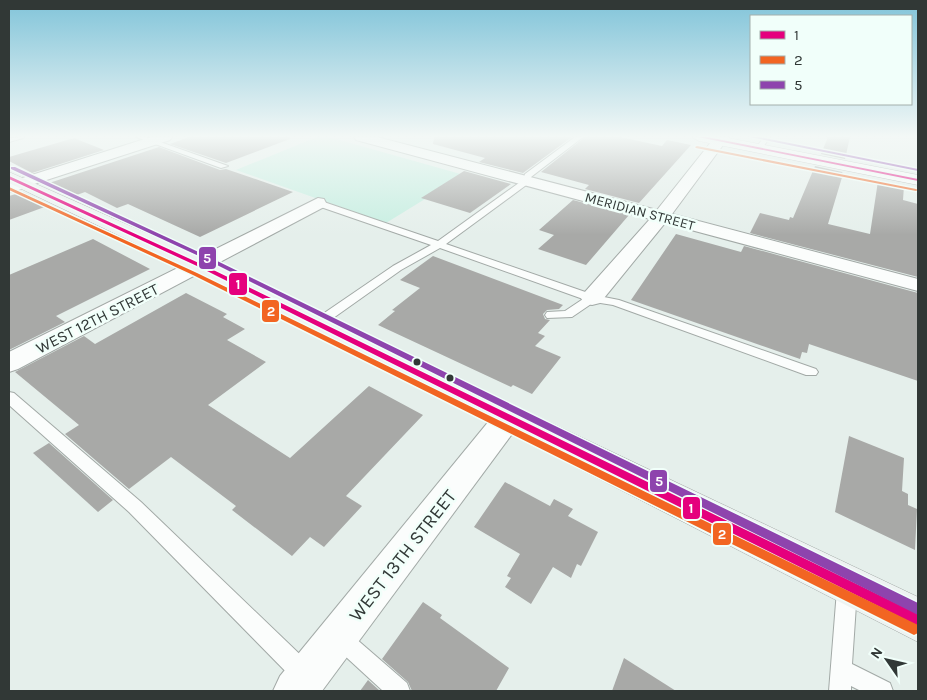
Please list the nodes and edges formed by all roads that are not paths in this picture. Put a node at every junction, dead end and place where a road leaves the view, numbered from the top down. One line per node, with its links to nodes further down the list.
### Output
1 (55, 170): 8 (street)
2 (483, 170): 7 (street, MERIDIAN STREET)
3 (536, 170): 7 (lane)
4 (697, 170): 10 (street)
5 (875, 170): 6 (street)
6 (918, 180)
7 (526, 181): 10 (street, MERIDIAN STREET); 11 (lane)
8 (13, 183): 12 (main road)
9 (318, 203): 11 (lane); 12 (street, WEST 12TH STREET)
10 (661, 217): 13 (street, MERIDIAN STREET); 14 (street)
11 (439, 245): 14 (lane); 16 (lane)
12 (199, 265): 16 (main road); 17 (street, WEST 12TH STREET)
13 (918, 285)
14 (592, 298): 15 (lane); 18 (lane)
15 (551, 316)
16 (318, 323): 20 (main road)
17 (9, 363)
18 (811, 372)
19 (9, 397): 25 (lane)
20 (508, 418): 21 (main road); 23 (street, WEST 13TH STREET)
21 (847, 585): 22 (main road); 24 (lane)
22 (918, 620)
23 (338, 636): 25 (street, WEST 13TH STREET); 26 (lane)
24 (841, 669): 27 (lane); 28 (lane)
25 (301, 684)
26 (399, 691)
27 (840, 691)
28 (882, 691)

